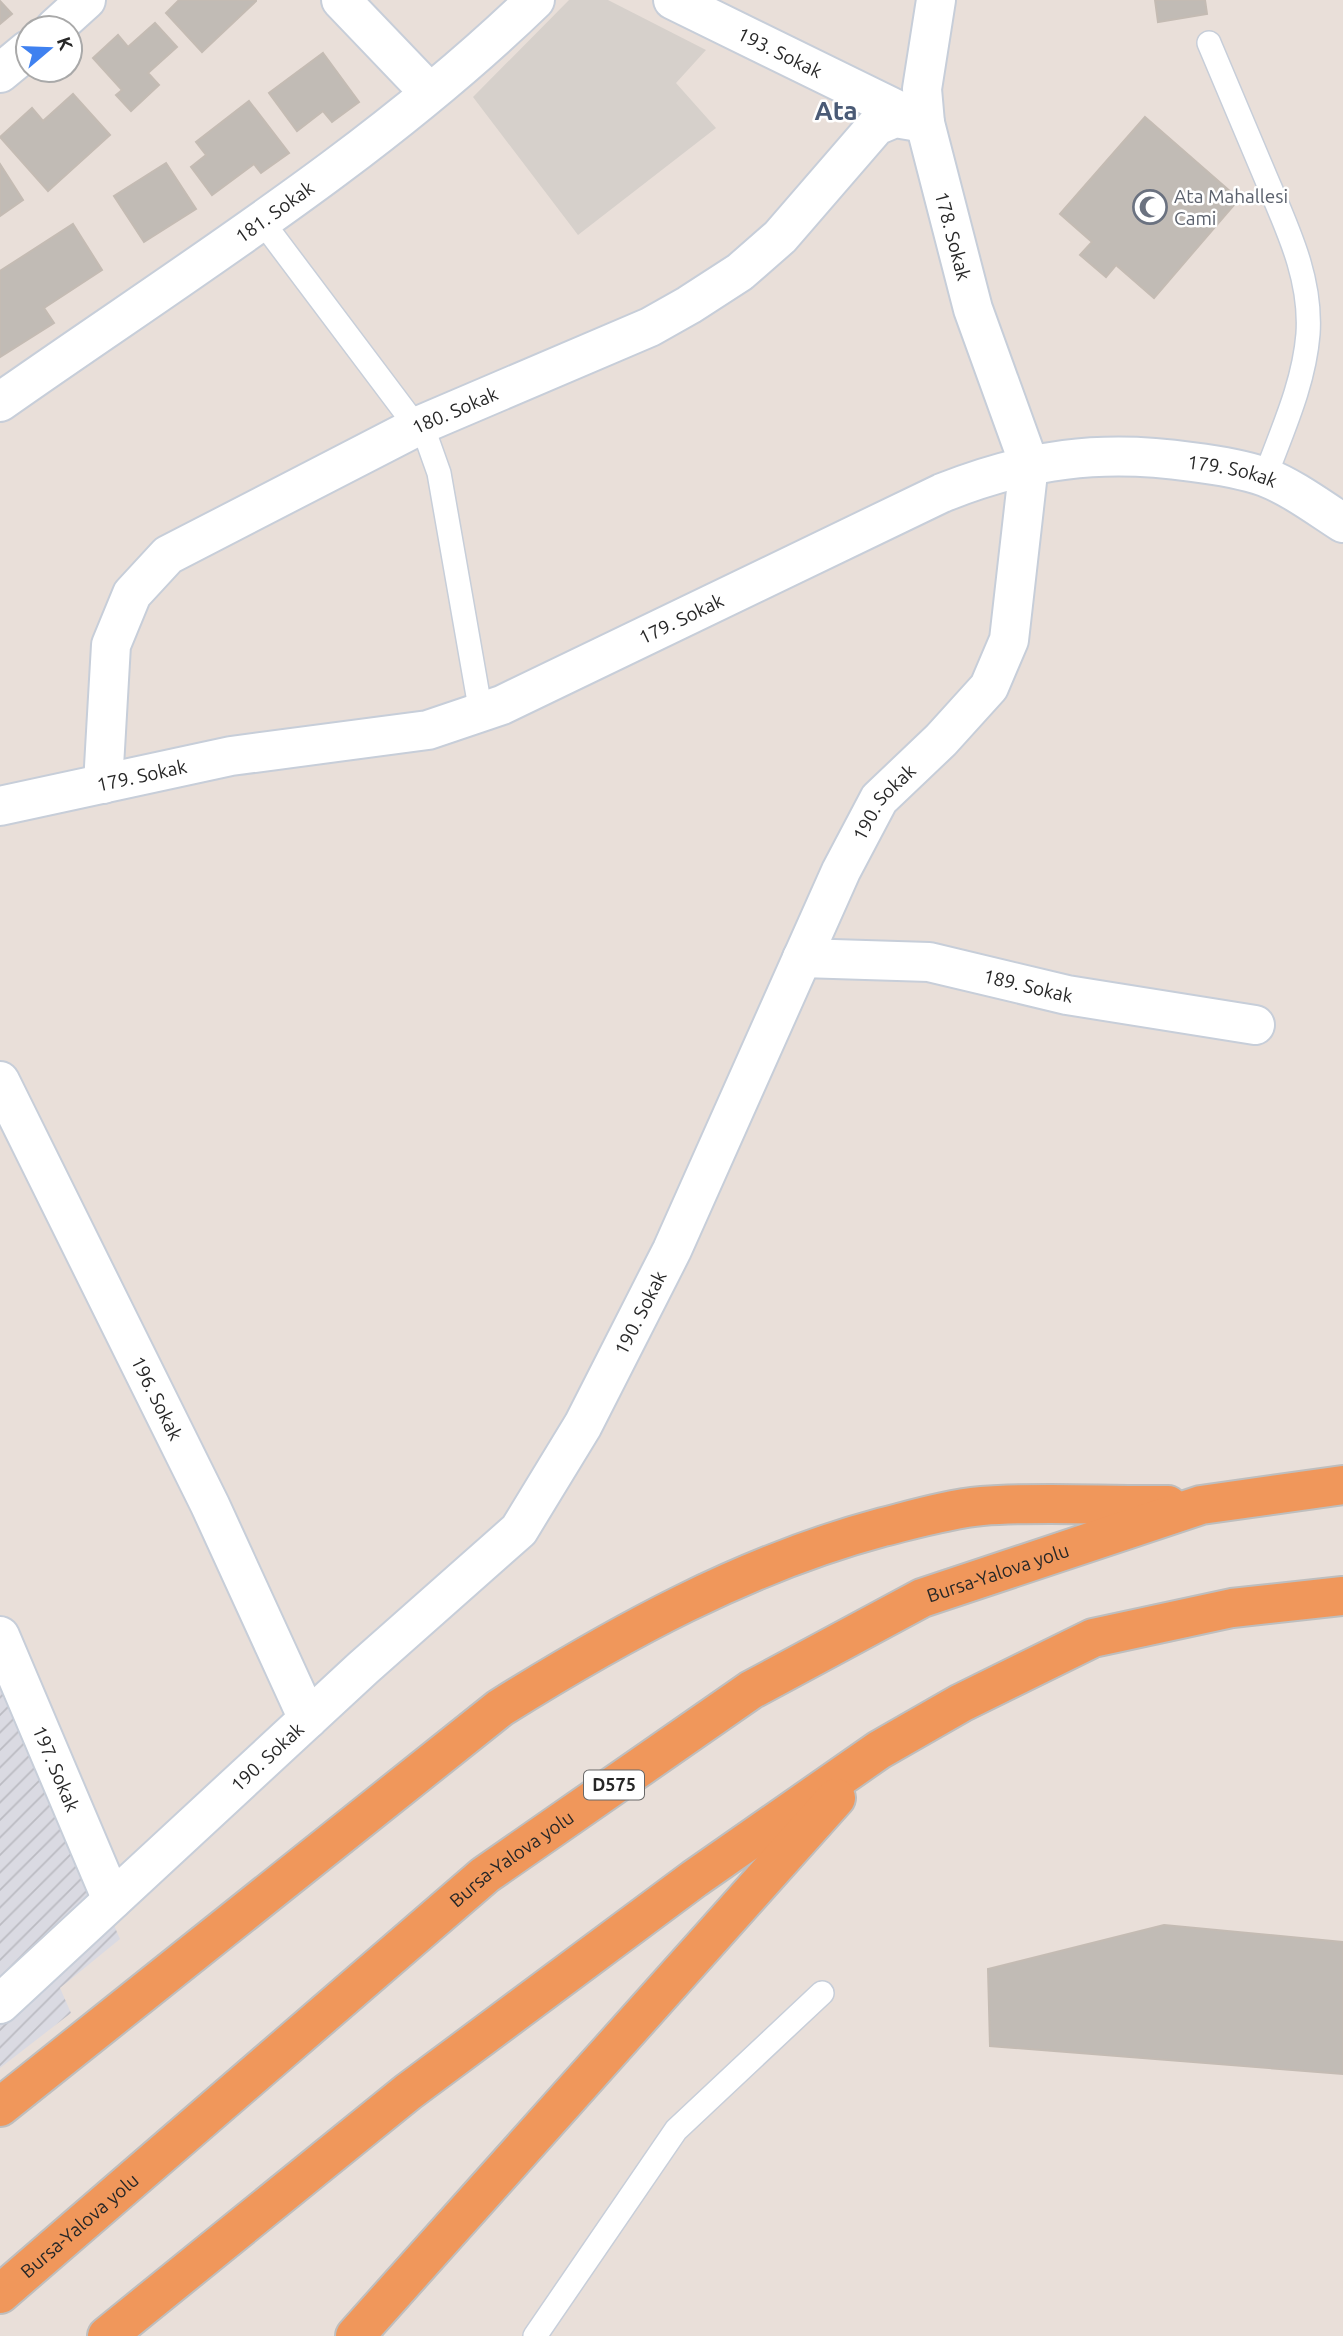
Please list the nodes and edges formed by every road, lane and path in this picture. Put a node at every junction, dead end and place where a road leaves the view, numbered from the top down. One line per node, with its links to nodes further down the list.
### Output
1 (341, 0): 9 (street)
2 (535, 0): 9 (street, 181. Sokak)
3 (673, 0): 8 (street, 193. Sokak)
4 (936, 0): 10 (street, 178. Sokak)
5 (1209, 43): 16 (lane)
6 (14, 62): 7 (street)
7 (0, 73)
8 (845, 84): 10 (street, 193. Sokak); 11 (street)
9 (429, 92): 12 (street, 181. Sokak)
10 (925, 124): 11 (street, 180. Sokak); 15 (street, 178. Sokak)
11 (859, 144): 14 (street, 180. Sokak)
12 (261, 220): 13 (street, 181. Sokak); 14 (lane)
13 (0, 402)
14 (418, 426): 18 (lane); 19 (street, 180. Sokak)
15 (1029, 464): 16 (street, 179. Sokak); 18 (street, 179. Sokak); 21 (street, 190. Sokak)
16 (1265, 477): 17 (street, 179. Sokak)
17 (1343, 523)
18 (481, 713): 19 (street, 179. Sokak)
19 (103, 784): 20 (street, 179. Sokak)
20 (0, 806)
21 (802, 958): 22 (street, 189. Sokak); 28 (street, 190. Sokak)
22 (1255, 1025)
23 (0, 1081): 28 (street, 196. Sokak)
24 (1343, 1485): 25 (highway, Bursa-Yalova yolu / D575)
25 (1201, 1505): 33 (highway); 34 (highway, Bursa-Yalova yolu / D575)
26 (1343, 1596): 29 (highway)
27 (0, 1636): 30 (street, 197. Sokak)
28 (308, 1718): 30 (street, 190. Sokak)
29 (879, 1750): 35 (highway); 36 (highway)
30 (112, 1900): 32 (street, 190. Sokak)
31 (822, 1993): 37 (lane)
32 (0, 2004)
33 (0, 2107)
34 (0, 2294)
35 (107, 2336)
36 (355, 2336)
37 (535, 2336)

